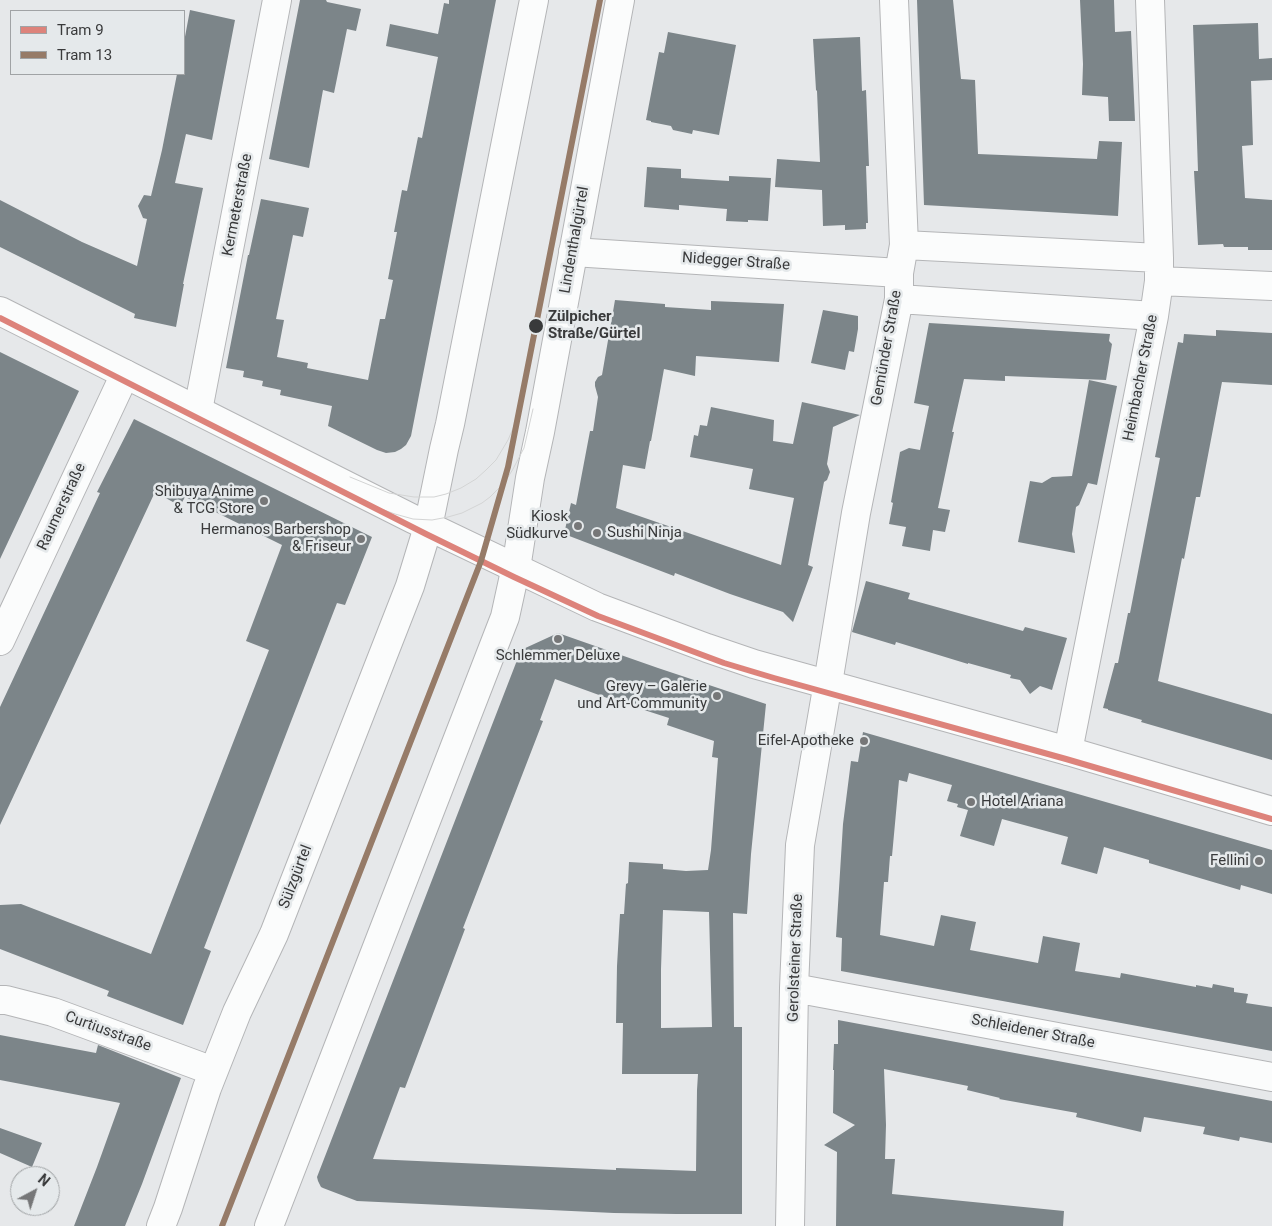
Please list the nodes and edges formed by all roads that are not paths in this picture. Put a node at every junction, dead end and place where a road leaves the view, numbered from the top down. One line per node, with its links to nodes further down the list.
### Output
1 (277, 0): 14 (street, Kermeterstraße)
2 (534, 0): 15 (street)
3 (620, 0): 7 (street, Lindenthalgürtel)
4 (894, 0): 6 (street, Gemünder Straße)
5 (1150, 0): 8 (street, Heimbacher Straße)
6 (904, 245): 8 (street); 9 (street, Gemünder Straße)
7 (573, 252): 9 (street, Nidegger Straße); 16 (street, Lindenthalgürtel)
8 (1159, 270): 10 (street); 12 (street, Heimbacher Straße)
9 (899, 286): 12 (street, Nidegger Straße); 18 (street, Gemünder Straße)
10 (1272, 286)
11 (0, 311): 13 (street)
12 (1154, 316): 19 (street, Heimbacher Straße)
13 (124, 374): 14 (street); 17 (street, Raumerstraße)
14 (197, 410): 15 (street)
15 (428, 526): 16 (street); 23 (street, Sülzgürtel)
16 (516, 569): 18 (street); 26 (street)
17 (0, 641)
18 (827, 688): 19 (street); 21 (street, Gerolsteiner Straße)
19 (1068, 751): 20 (street)
20 (1272, 811)
21 (794, 988): 24 (street, Schleidener Straße); 27 (street, Gerolsteiner Straße)
22 (0, 1000): 23 (street, Curtiusstraße)
23 (213, 1071): 25 (street, Sülzgürtel)
24 (1272, 1077)
25 (161, 1226)
26 (269, 1226)
27 (790, 1226)

